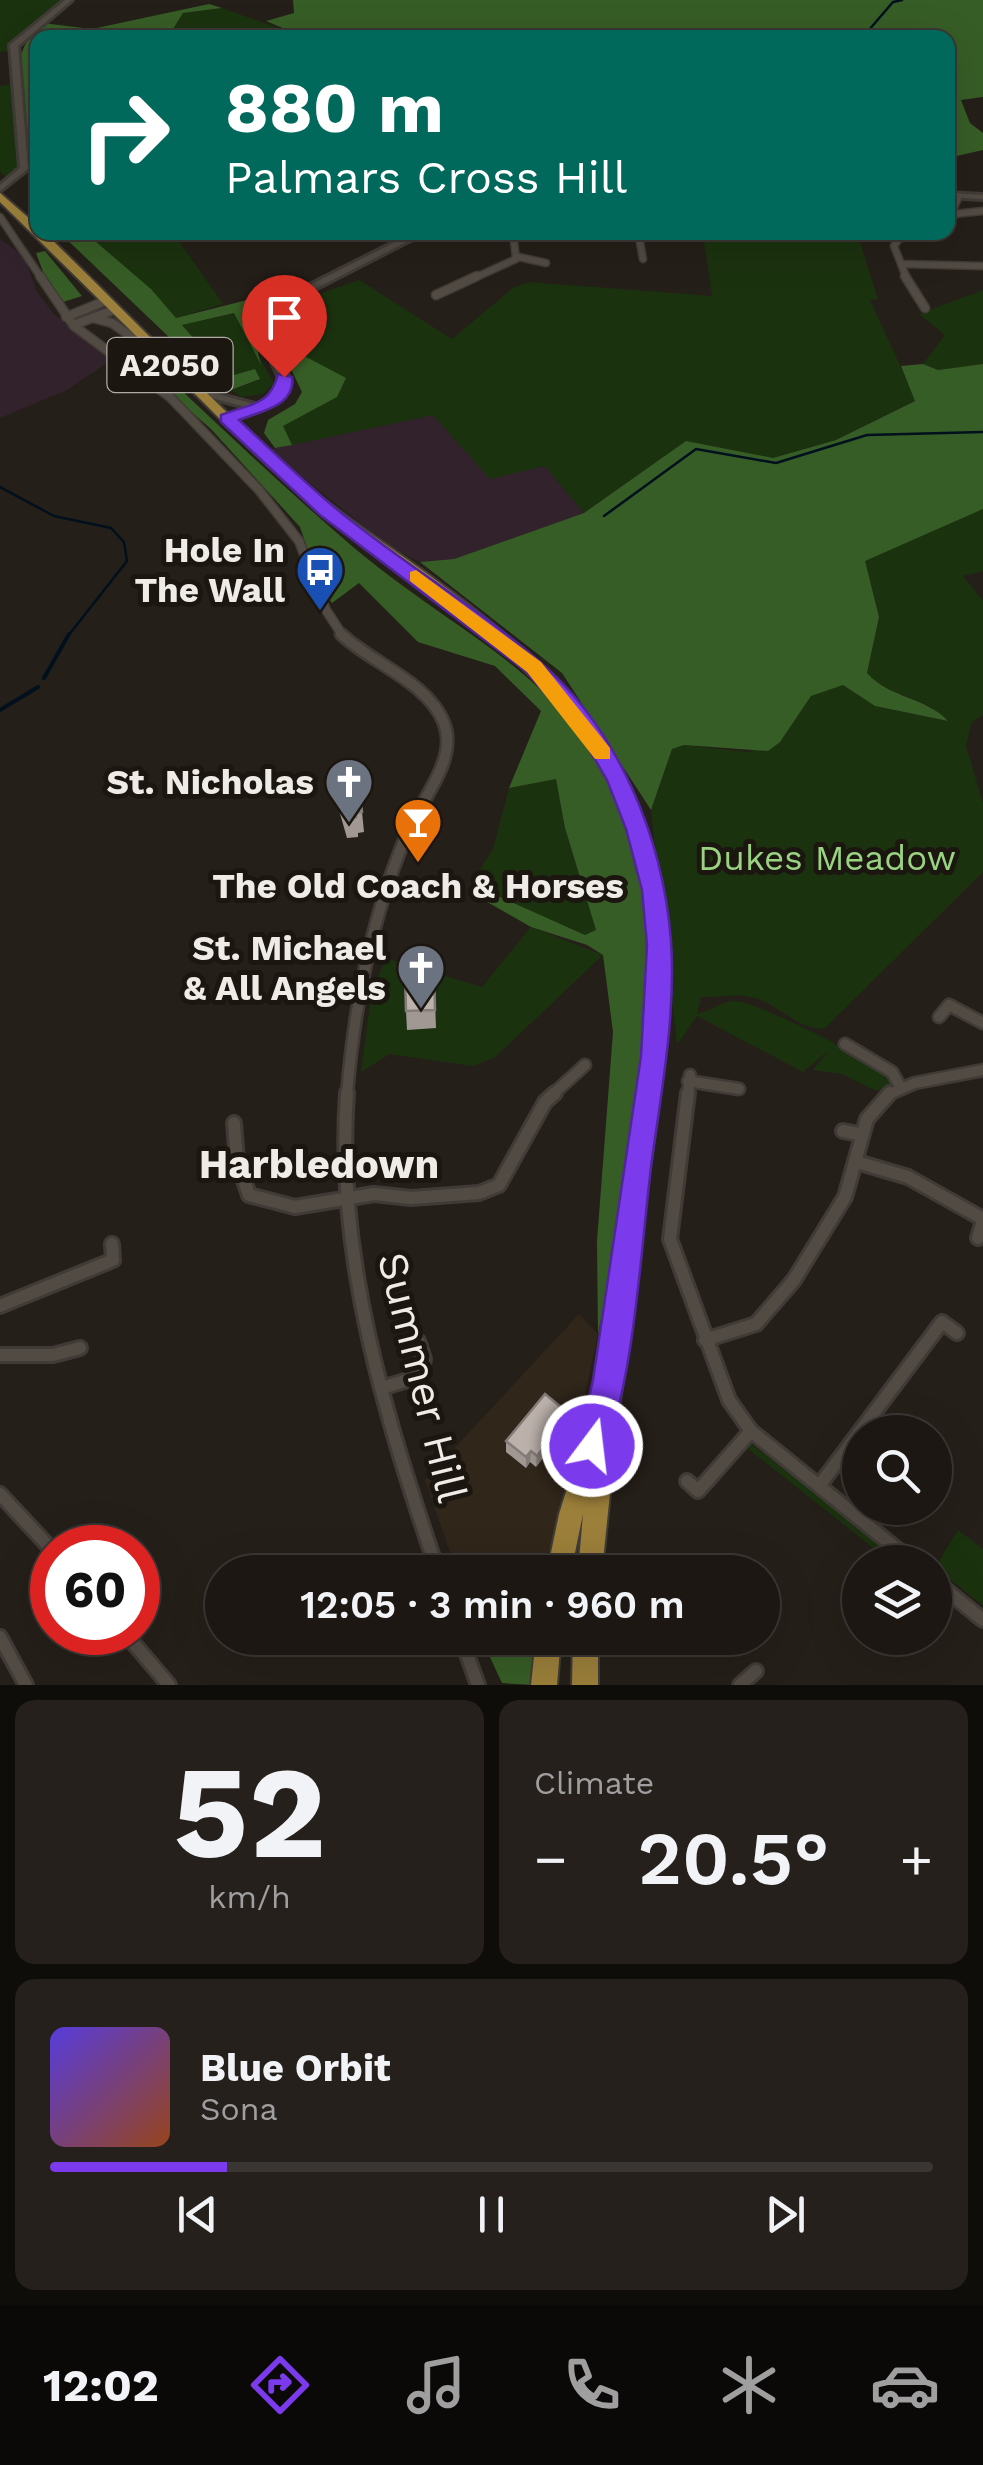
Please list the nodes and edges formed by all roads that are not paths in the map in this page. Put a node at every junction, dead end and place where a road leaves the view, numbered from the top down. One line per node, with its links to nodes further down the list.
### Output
1 (69, 0): 2 (street)
2 (32, 30)
3 (30, 31): 4 (street)
4 (0, 193): 12 (main road, A2050)
5 (955, 196): 6 (street)
6 (960, 196): 7 (street); 8 (street)
7 (983, 198)
8 (955, 211)
9 (983, 211): 10 (street)
10 (955, 214)
11 (0, 217): 27 (street)
12 (30, 224)
13 (46, 240): 24 (main road, A2050)
14 (406, 240): 30 (street)
15 (515, 240): 18 (street)
16 (639, 240): 19 (street)
17 (898, 240): 21 (street)
18 (519, 256): 20 (street); 23 (street)
19 (643, 259)
20 (546, 263)
21 (902, 264): 22 (street); 25 (street)
22 (983, 266)
23 (426, 295)
24 (110, 305): 26 (street); 27 (street); 28 (main road, A2050)
25 (925, 308)
26 (94, 318): 27 (street); 28 (street)
27 (70, 321): 44 (street, Summer Hill)
28 (162, 358): 29 (main road, A2050)
29 (199, 392): 30 (street); 31 (main road, A2050)
30 (260, 406): 31 (street); 32 (street)
31 (227, 418): 32 (main road, A2050)
32 (245, 436): 55 (main road, A2050)
33 (939, 1017): 34 (street)
34 (983, 1023)
35 (845, 1044): 39 (street)
36 (585, 1065): 44 (street)
37 (983, 1070): 39 (street)
38 (740, 1088): 50 (street)
39 (902, 1088): 42 (street)
40 (234, 1123): 44 (street)
41 (844, 1131): 42 (street)
42 (859, 1134): 43 (street)
43 (857, 1162): 45 (street); 50 (street)
44 (346, 1197): 54 (street, Summer Hill)
45 (983, 1220): 46 (street)
46 (978, 1238)
47 (112, 1244): 48 (street)
48 (0, 1306)
49 (956, 1333): 58 (street)
50 (705, 1340): 56 (street)
51 (418, 1341): 54 (street)
52 (80, 1348): 53 (street)
53 (0, 1355)
54 (382, 1388): 62 (street, Summer Hill)
55 (603, 1412): 63 (main road, A2050); 64 (main road, A2050)
56 (751, 1431): 57 (street); 58 (street)
57 (687, 1481)
58 (819, 1486): 61 (street)
59 (0, 1494): 60 (street)
60 (30, 1526)
61 (891, 1545)
62 (433, 1555)
63 (563, 1555)
64 (591, 1555)
65 (952, 1595): 66 (street)
66 (983, 1620)
67 (0, 1637): 74 (street)
68 (144, 1655): 75 (street)
69 (468, 1655): 73 (street)
70 (548, 1655): 76 (main road)
71 (586, 1655): 77 (main road)
72 (756, 1671): 78 (street)
73 (479, 1681)
74 (26, 1685)
75 (170, 1685)
76 (544, 1685)
77 (585, 1685)
78 (740, 1685)

